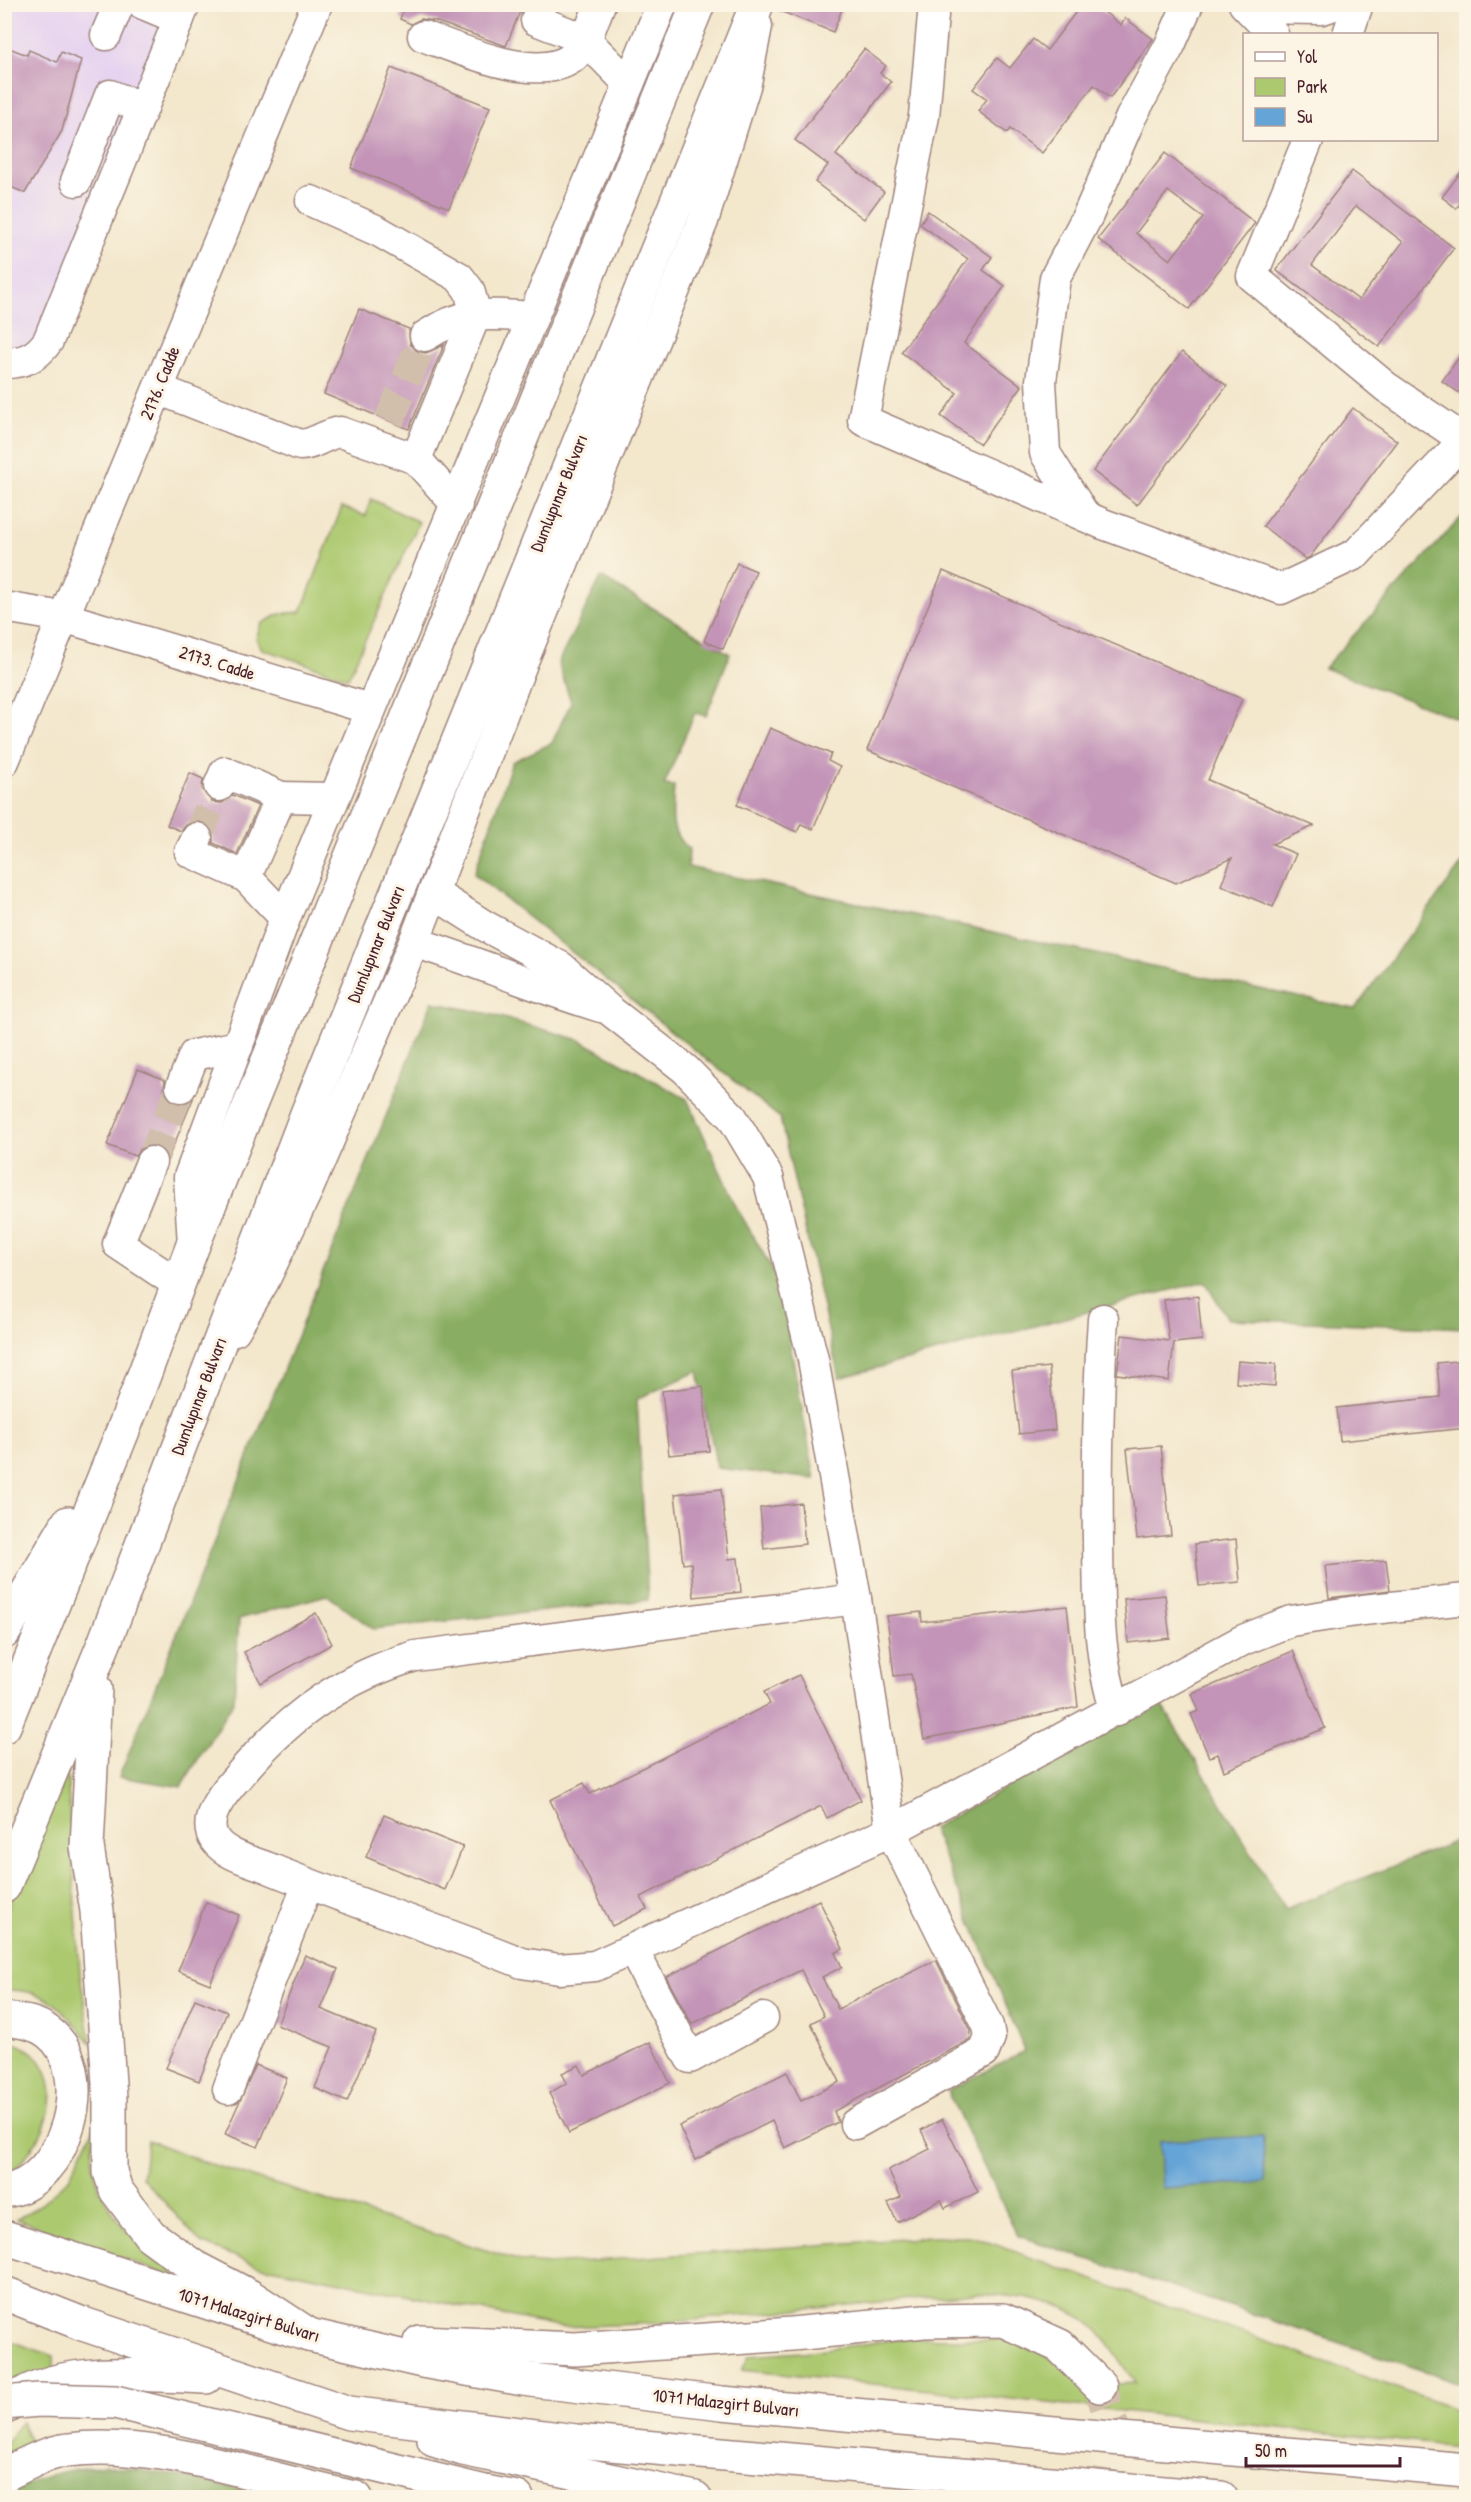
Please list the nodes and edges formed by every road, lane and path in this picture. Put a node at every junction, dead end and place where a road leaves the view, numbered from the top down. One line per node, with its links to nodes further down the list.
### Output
1 (119, 4): 18 (street)
2 (143, 4): 15 (street)
3 (317, 4): 30 (street, 2176. Cadde)
4 (542, 4): 20 (street)
5 (600, 4): 20 (street)
6 (662, 4): 21 (street)
7 (698, 4): 51 (main road)
8 (757, 4): 54 (main road, Dumlupınar Bulvarı)
9 (762, 4): 44 (street)
10 (934, 4): 34 (street)
11 (1188, 4): 34 (street)
12 (1337, 4): 14 (street)
13 (1358, 4): 17 (street)
14 (1246, 6): 16 (street)
15 (182, 12): 22 (street)
16 (1272, 33)
17 (1348, 33)
18 (106, 35)
19 (423, 36): 20 (street)
20 (586, 40): 21 (street)
21 (629, 84): 27 (street)
22 (143, 108): 24 (street); 29 (street)
23 (1308, 141): 31 (street)
24 (76, 180)
25 (310, 201): 26 (street)
26 (476, 314): 27 (street); 28 (street); 32 (street)
27 (532, 317): 33 (street)
28 (425, 336)
29 (4, 363)
30 (158, 389): 32 (street); 36 (street, 2176. Cadde)
31 (1465, 441): 34 (street)
32 (416, 459): 33 (street)
33 (457, 505): 37 (street)
34 (1086, 516)
35 (4, 607): 36 (street, 2173. Cadde)
36 (63, 617): 37 (street, 2173. Cadde); 38 (street, 2176. Cadde)
37 (370, 709): 41 (street)
38 (4, 761)
39 (219, 786): 40 (street)
40 (280, 796): 41 (street); 43 (street)
41 (333, 798): 45 (street)
42 (197, 838): 43 (street)
43 (246, 877): 45 (street)
44 (433, 893): 46 (street); 47 (street)
45 (285, 918): 48 (street)
46 (414, 942): 47 (street); 54 (street)
47 (608, 1009): 56 (street)
48 (238, 1046): 49 (street); 51 (street)
49 (182, 1087)
50 (151, 1162): 52 (street)
51 (193, 1245): 52 (main road)
52 (178, 1284): 55 (main road)
53 (1103, 1319): 60 (street)
54 (202, 1387): 59 (main road, Dumlupınar Bulvarı)
55 (126, 1423): 58 (main road); 61 (main road)
56 (856, 1599): 62 (street); 63 (street)
57 (1467, 1599): 60 (street)
58 (4, 1632)
59 (97, 1660): 64 (main road, Dumlupınar Bulvarı); 73 (main road)
60 (1116, 1710): 62 (street)
61 (4, 1726)
62 (891, 1831): 65 (street); 69 (street)
63 (309, 1884): 65 (street); 68 (street)
64 (4, 1886)
65 (633, 1950): 66 (street)
66 (763, 2018)
67 (4, 2019): 70 (main road)
68 (228, 2089)
69 (855, 2124)
70 (4, 2192)
71 (4, 2236): 73 (main road, 1071 Malazgirt Bulvarı)
72 (4, 2294): 74 (main road)
73 (309, 2335): 75 (main road); 79 (main road, 1071 Malazgirt Bulvarı)
74 (240, 2378): 77 (main road); 78 (main road)
75 (1100, 2386)
76 (4, 2403): 82 (main road, bridge)
77 (4, 2410)
78 (350, 2413): 83 (main road); 84 (main road)
79 (1467, 2470)
80 (4, 2475): 81 (main road)
81 (356, 2498)
82 (517, 2498)
83 (695, 2498)
84 (1221, 2498)

